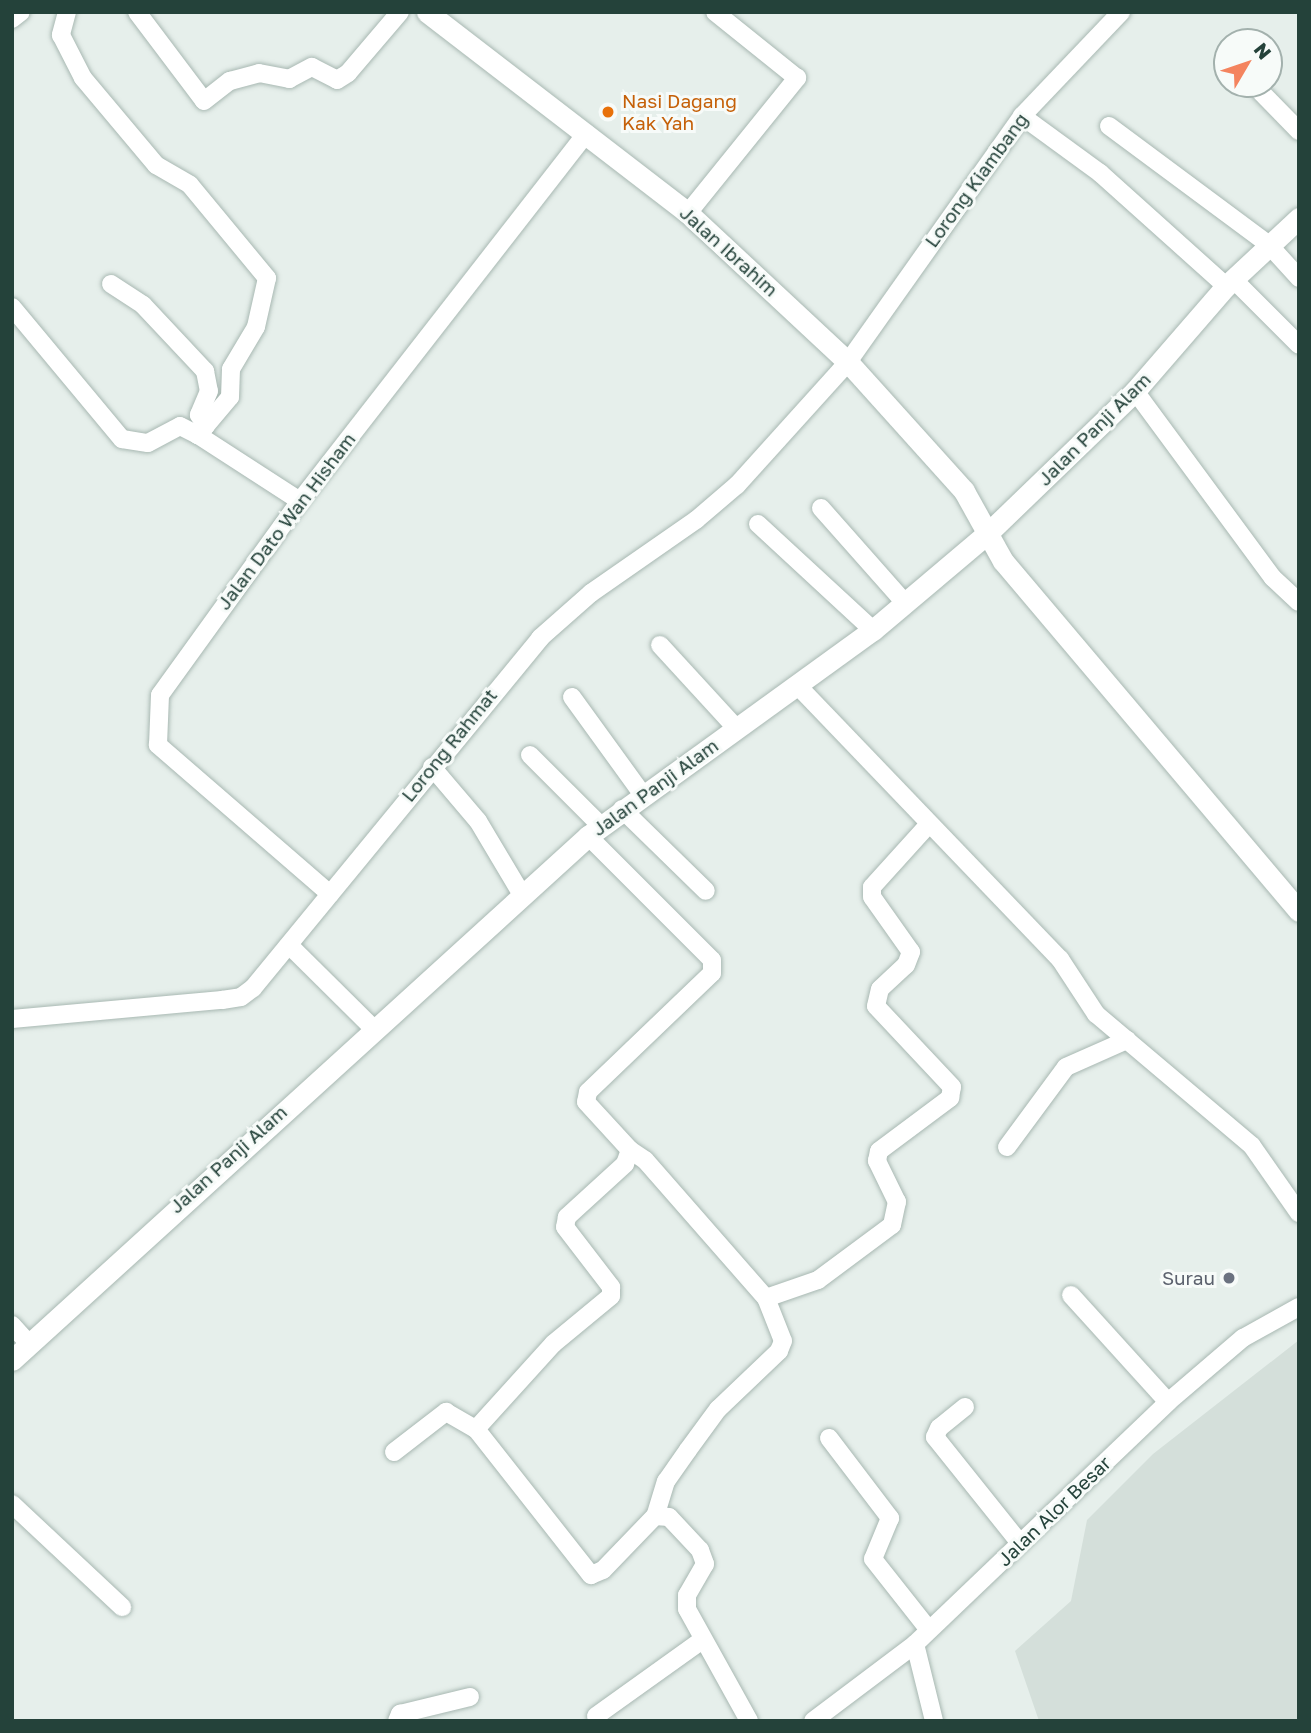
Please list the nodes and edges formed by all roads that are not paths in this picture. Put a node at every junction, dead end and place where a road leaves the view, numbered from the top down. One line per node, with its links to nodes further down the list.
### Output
1 (21, 12): 8 (street)
2 (67, 12): 24 (street)
3 (137, 12): 4 (street)
4 (400, 12)
5 (427, 12): 13 (main road, Jalan Ibrahim)
6 (715, 12): 14 (street)
7 (1121, 12): 10 (street, Lorong Kiambang)
8 (12, 19)
9 (1267, 98): 12 (street)
10 (1022, 116): 18 (street); 22 (street, Lorong Kiambang)
11 (1108, 126): 16 (street)
12 (1299, 131)
13 (586, 132): 14 (main road, Jalan Ibrahim); 25 (street, Jalan Dato Wan Hisham)
14 (688, 213): 22 (main road, Jalan Ibrahim)
15 (1299, 218): 16 (main road, Jalan Panji Alam)
16 (1269, 246): 17 (street); 18 (main road, Jalan Panji Alam)
17 (1299, 278)
18 (1230, 282): 21 (street); 23 (main road, Jalan Panji Alam)
19 (111, 285): 24 (street)
20 (12, 307): 24 (street)
21 (1299, 345)
22 (848, 362): 28 (main road, Jalan Ibrahim); 37 (street, Lorong Rahmat)
23 (1135, 391): 28 (main road, Jalan Panji Alam); 29 (street)
24 (202, 430): 25 (street)
25 (300, 501): 44 (street, Jalan Dato Wan Hisham)
26 (821, 508): 30 (street)
27 (758, 524): 31 (street)
28 (989, 532): 30 (main road, Jalan Panji Alam); 45 (main road, Jalan Ibrahim)
29 (1299, 602)
30 (905, 603): 31 (main road, Jalan Panji Alam)
31 (873, 630): 33 (main road, Jalan Panji Alam)
32 (660, 645): 35 (street)
33 (797, 685): 35 (main road, Jalan Panji Alam); 40 (street)
34 (572, 697): 38 (street)
35 (736, 728): 38 (main road, Jalan Panji Alam)
36 (530, 755): 41 (street)
37 (432, 767): 43 (street); 44 (street, Lorong Rahmat)
38 (643, 795): 39 (main road, Jalan Panji Alam)
39 (622, 809): 41 (main road, Jalan Panji Alam); 42 (street)
40 (929, 824): 49 (street); 54 (street)
41 (594, 831): 43 (main road, Jalan Panji Alam); 51 (street)
42 (706, 891)
43 (521, 893): 48 (main road, Jalan Panji Alam)
44 (330, 894): 46 (street, Lorong Rahmat)
45 (1299, 911)
46 (289, 945): 47 (street, Lorong Rahmat); 48 (street)
47 (12, 1019)
48 (373, 1028): 57 (main road, Jalan Panji Alam)
49 (1127, 1040): 50 (street); 52 (street)
50 (1007, 1147)
51 (630, 1150): 54 (street); 61 (street)
52 (1299, 1213)
53 (1071, 1295): 59 (street)
54 (766, 1298): 65 (street)
55 (1299, 1307): 59 (street, Jalan Alor Besar)
56 (12, 1325): 57 (street)
57 (29, 1344): 58 (main road, Jalan Panji Alam)
58 (12, 1360)
59 (1168, 1402): 66 (street, Jalan Alor Besar)
60 (965, 1407): 66 (street)
61 (476, 1429): 63 (street); 65 (street)
62 (829, 1438): 68 (street)
63 (394, 1452)
64 (12, 1504): 67 (street)
65 (655, 1516): 69 (street)
66 (1019, 1542): 68 (street, Jalan Alor Besar)
67 (122, 1607)
68 (929, 1630): 70 (street, Jalan Alor Besar)
69 (702, 1640): 72 (street); 74 (street)
70 (915, 1644): 75 (street, Jalan Alor Besar); 76 (street)
71 (470, 1697): 73 (street)
72 (596, 1716)
73 (397, 1721)
74 (749, 1721)
75 (813, 1721)
76 (934, 1721)

